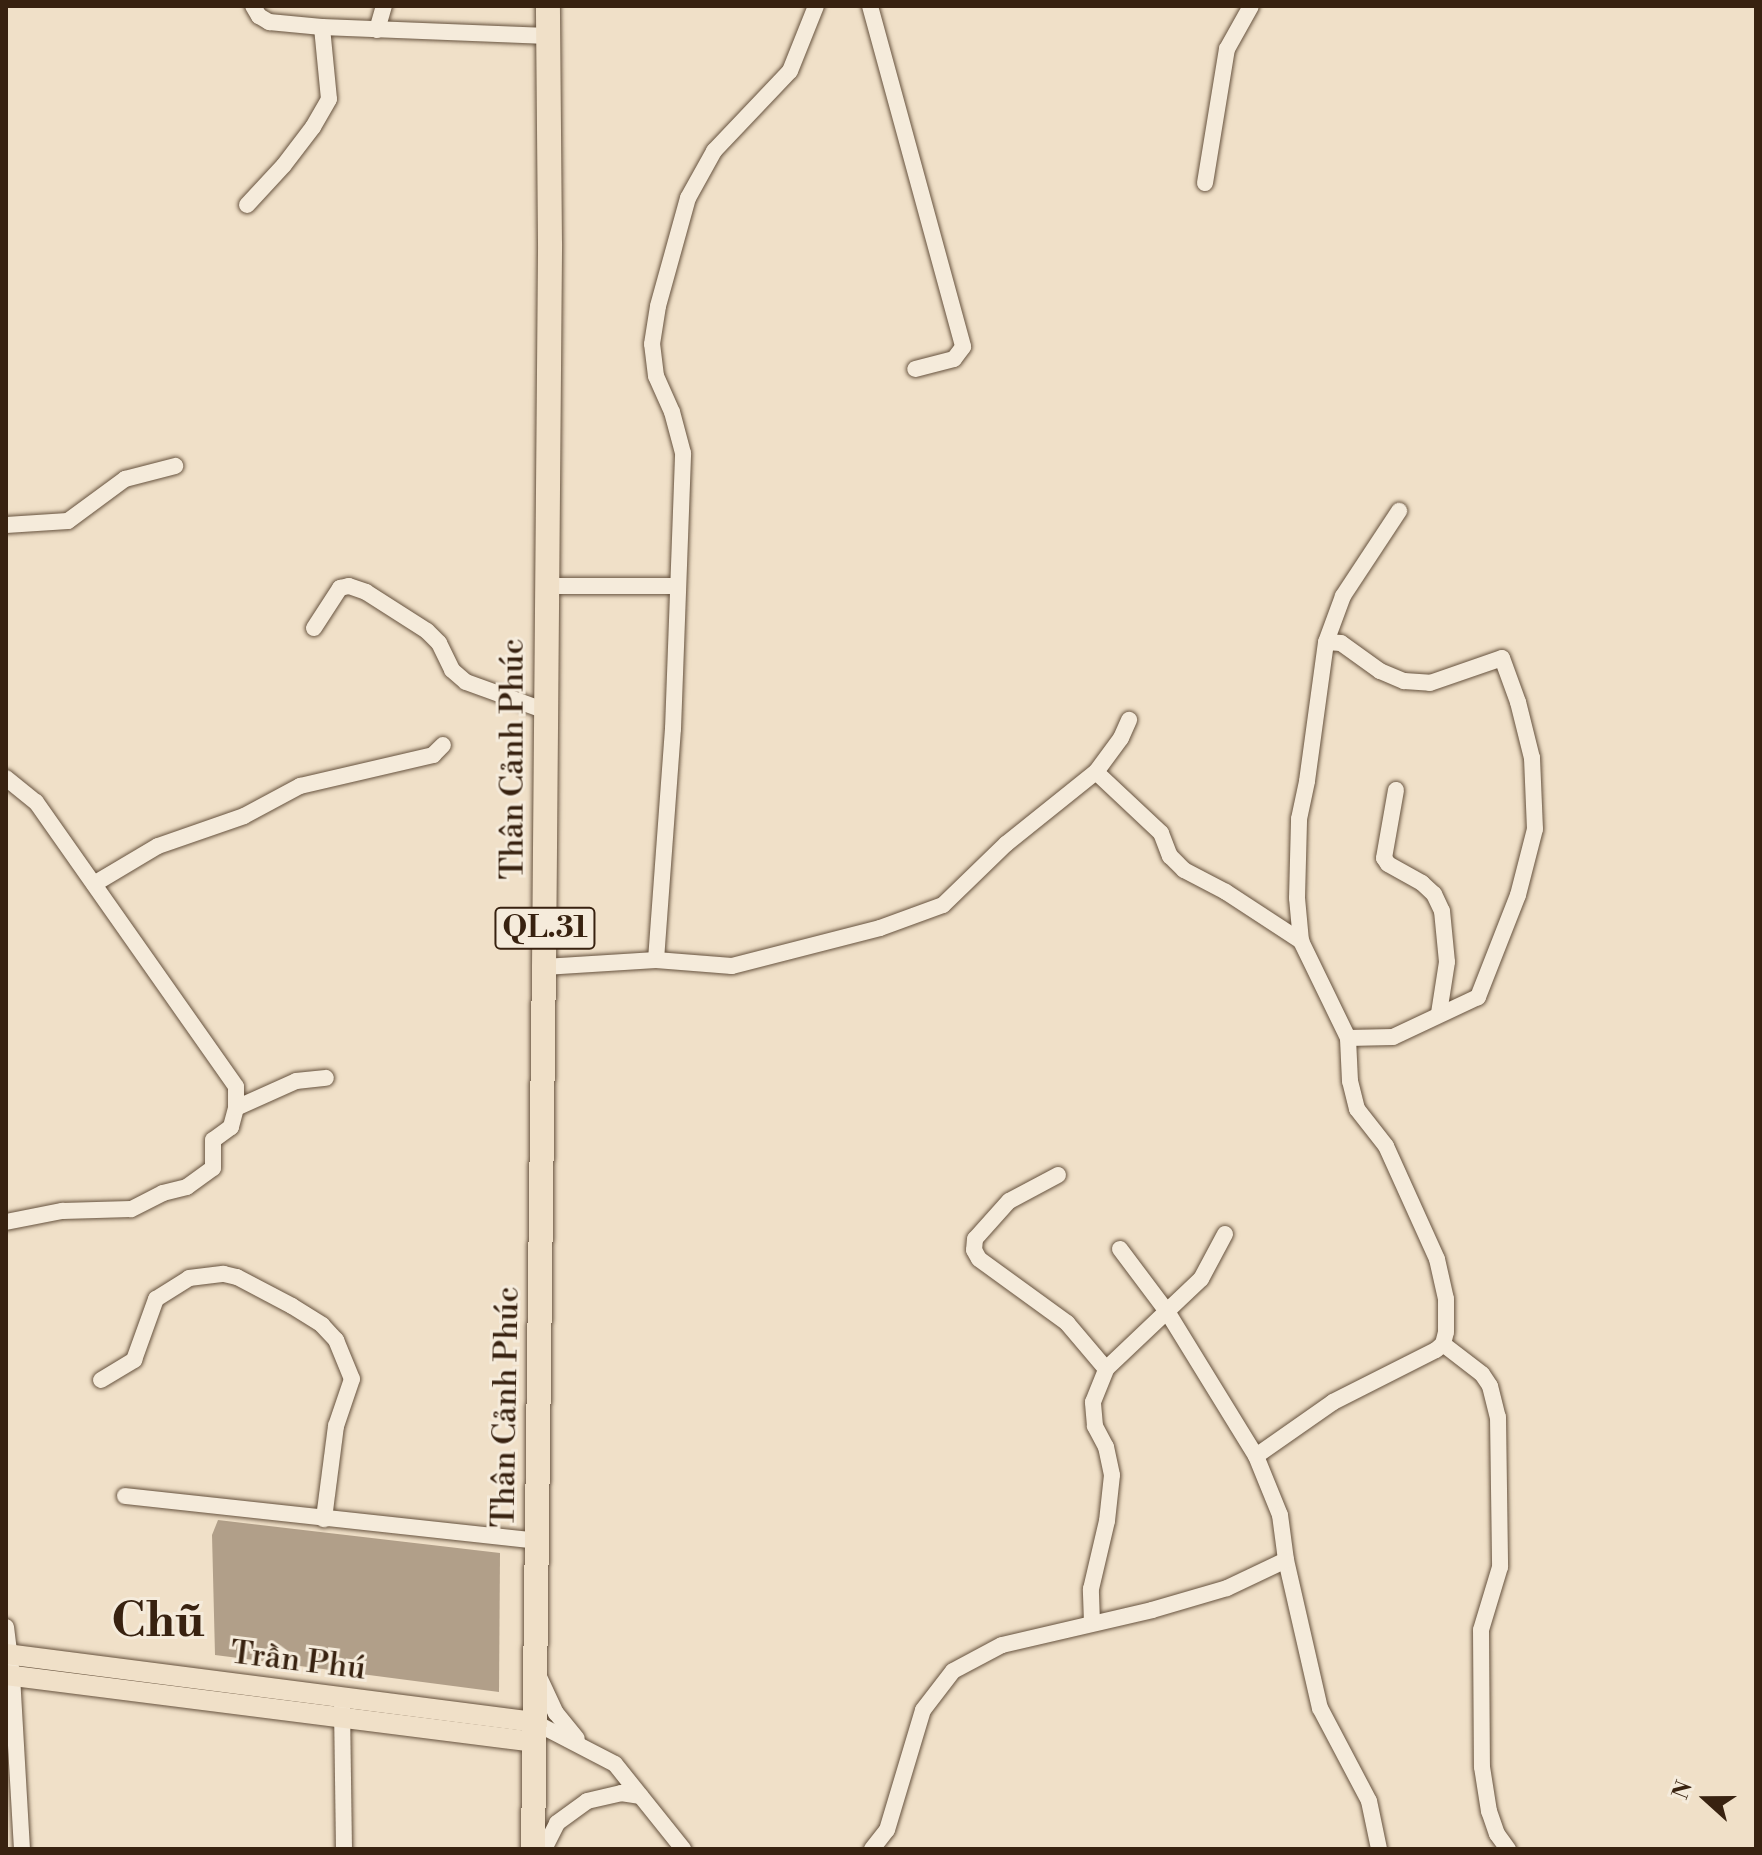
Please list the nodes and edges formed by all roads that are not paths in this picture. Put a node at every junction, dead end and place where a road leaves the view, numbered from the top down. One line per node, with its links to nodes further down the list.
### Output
1 (253, 6): 7 (street)
2 (384, 6): 8 (street)
3 (548, 6): 9 (highway, Thân Cảnh Phúc / QL.31)
4 (816, 6): 17 (street)
5 (870, 6): 12 (street)
6 (1251, 6): 10 (street)
7 (322, 27): 8 (street); 11 (street)
8 (377, 30): 9 (street)
9 (548, 36): 16 (highway, Thân Cảnh Phúc / QL.31)
10 (1205, 183)
11 (247, 205)
12 (915, 369)
13 (175, 466): 15 (street)
14 (1399, 511): 19 (street)
15 (6, 525)
16 (546, 586): 17 (street); 20 (highway, Thân Cảnh Phúc / QL.31)
17 (678, 586): 28 (street)
18 (314, 628): 20 (street)
19 (1326, 642): 27 (street); 30 (street)
20 (546, 711): 29 (highway, Thân Cảnh Phúc / QL.31)
21 (1129, 720): 23 (street)
22 (443, 745): 26 (street)
23 (1096, 772): 27 (street); 28 (street)
24 (6, 778): 26 (street)
25 (1396, 790): 30 (street)
26 (94, 884): 33 (street)
27 (1301, 941): 31 (street)
28 (656, 960): 29 (street)
29 (544, 967): 45 (highway, Thân Cảnh Phúc / QL.31)
30 (1439, 1013): 31 (street)
31 (1348, 1038): 39 (street)
32 (326, 1078): 33 (street)
33 (236, 1108): 35 (street)
34 (1058, 1175): 40 (street)
35 (6, 1222)
36 (1225, 1234): 38 (street)
37 (1120, 1249): 38 (street)
38 (1168, 1313): 40 (street); 42 (street)
39 (1443, 1344): 42 (street); 62 (street)
40 (1106, 1369): 47 (street)
41 (101, 1380): 44 (street)
42 (1256, 1456): 46 (street)
43 (125, 1496): 44 (street)
44 (324, 1519): 45 (street)
45 (536, 1541): 50 (highway, Thân Cảnh Phúc / QL.31)
46 (1286, 1560): 47 (street); 61 (street)
47 (1092, 1623): 55 (street)
48 (6, 1627): 49 (street)
49 (9, 1665): 51 (main road, Trần Phú); 56 (street)
50 (535, 1668): 52 (highway, Thân Cảnh Phúc / QL.31); 53 (street)
51 (342, 1706): 52 (main road, Trần Phú); 57 (street)
52 (534, 1732): 53 (street); 58 (highway, Thân Cảnh Phúc / QL.31)
53 (580, 1743): 54 (street)
54 (641, 1796): 59 (street); 60 (street)
55 (878, 1847)
56 (22, 1849)
57 (344, 1849)
58 (533, 1849)
59 (544, 1849)
60 (683, 1849)
61 (1379, 1849)
62 (1508, 1849)

